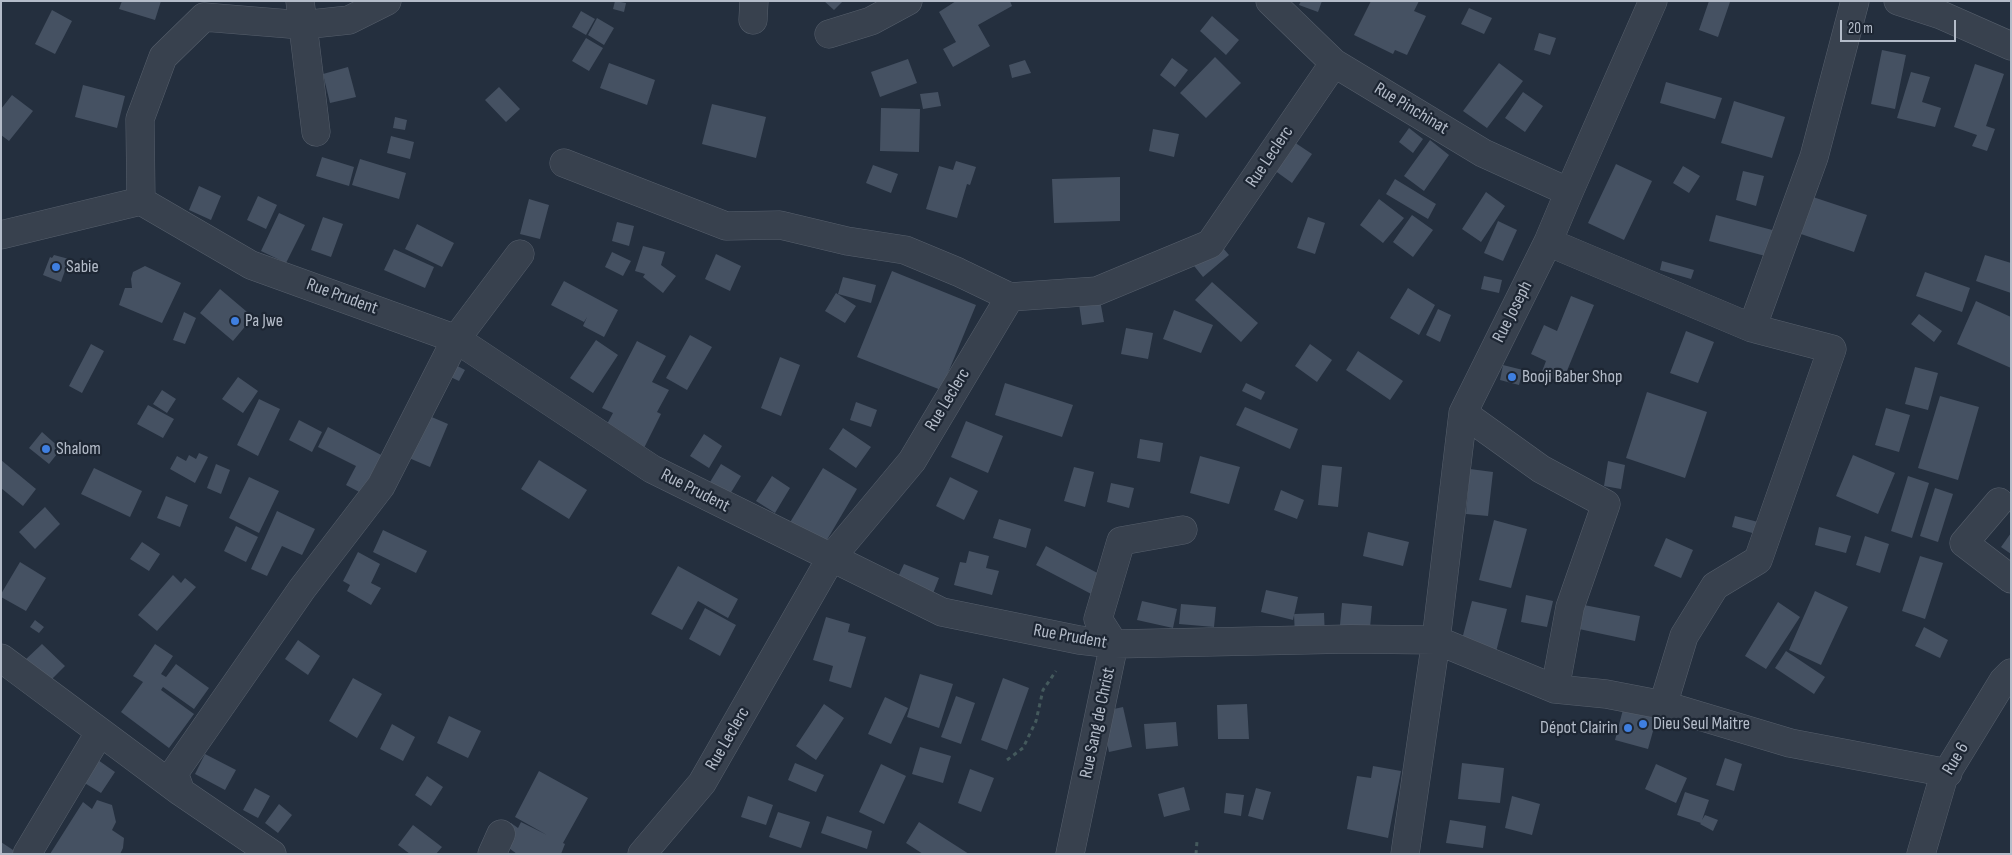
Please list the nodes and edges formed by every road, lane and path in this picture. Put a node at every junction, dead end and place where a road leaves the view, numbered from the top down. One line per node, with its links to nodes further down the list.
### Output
1 (387, 1): 7 (street)
2 (908, 1): 8 (street)
3 (1270, 1): 10 (street, Rue Pinchinat)
4 (1653, 1): 13 (street, Rue Joseph)
5 (1855, 1): 19 (street)
6 (1898, 1): 9 (street)
7 (301, 13): 11 (street); 14 (street)
8 (829, 34)
9 (2011, 46)
10 (1334, 63): 13 (street, Rue Pinchinat); 18 (street, Rue Leclerc)
11 (316, 132)
12 (564, 163): 18 (street)
13 (1569, 192): 16 (street, Rue Joseph)
14 (141, 201): 15 (street); 20 (street, Rue Prudent)
15 (1, 235)
16 (1548, 242): 19 (street); 21 (street, Rue Joseph)
17 (520, 254): 20 (street)
18 (1010, 297): 24 (street, Rue Leclerc)
19 (1752, 328): 32 (street)
20 (456, 339): 24 (street, Rue Prudent); 36 (street)
21 (1463, 413): 27 (street, Rue Joseph); 31 (street)
22 (1999, 502): 25 (street)
23 (1183, 530): 28 (street, Rue Sang de Christ)
24 (831, 558): 26 (street, Rue Prudent); 40 (street, Rue Leclerc)
25 (2011, 579)
26 (1078, 640): 28 (street, Rue Prudent); 34 (path)
27 (1436, 640): 28 (street, Rue Prudent); 31 (street); 43 (street, Rue Joseph)
28 (1114, 644): 41 (street, Rue Sang de Christ)
29 (1, 658): 33 (street)
30 (2011, 673): 35 (street, Rue 6)
31 (1555, 688): 32 (street)
32 (1663, 705): 35 (street)
33 (100, 732): 36 (street); 38 (street)
34 (1007, 760)
35 (1948, 773): 44 (street, Rue 6)
36 (181, 792): 39 (street)
37 (1197, 842): 42 (path)
38 (27, 854)
39 (272, 854)
40 (642, 854)
41 (1070, 854)
42 (1196, 854)
43 (1404, 854)
44 (1922, 854)

